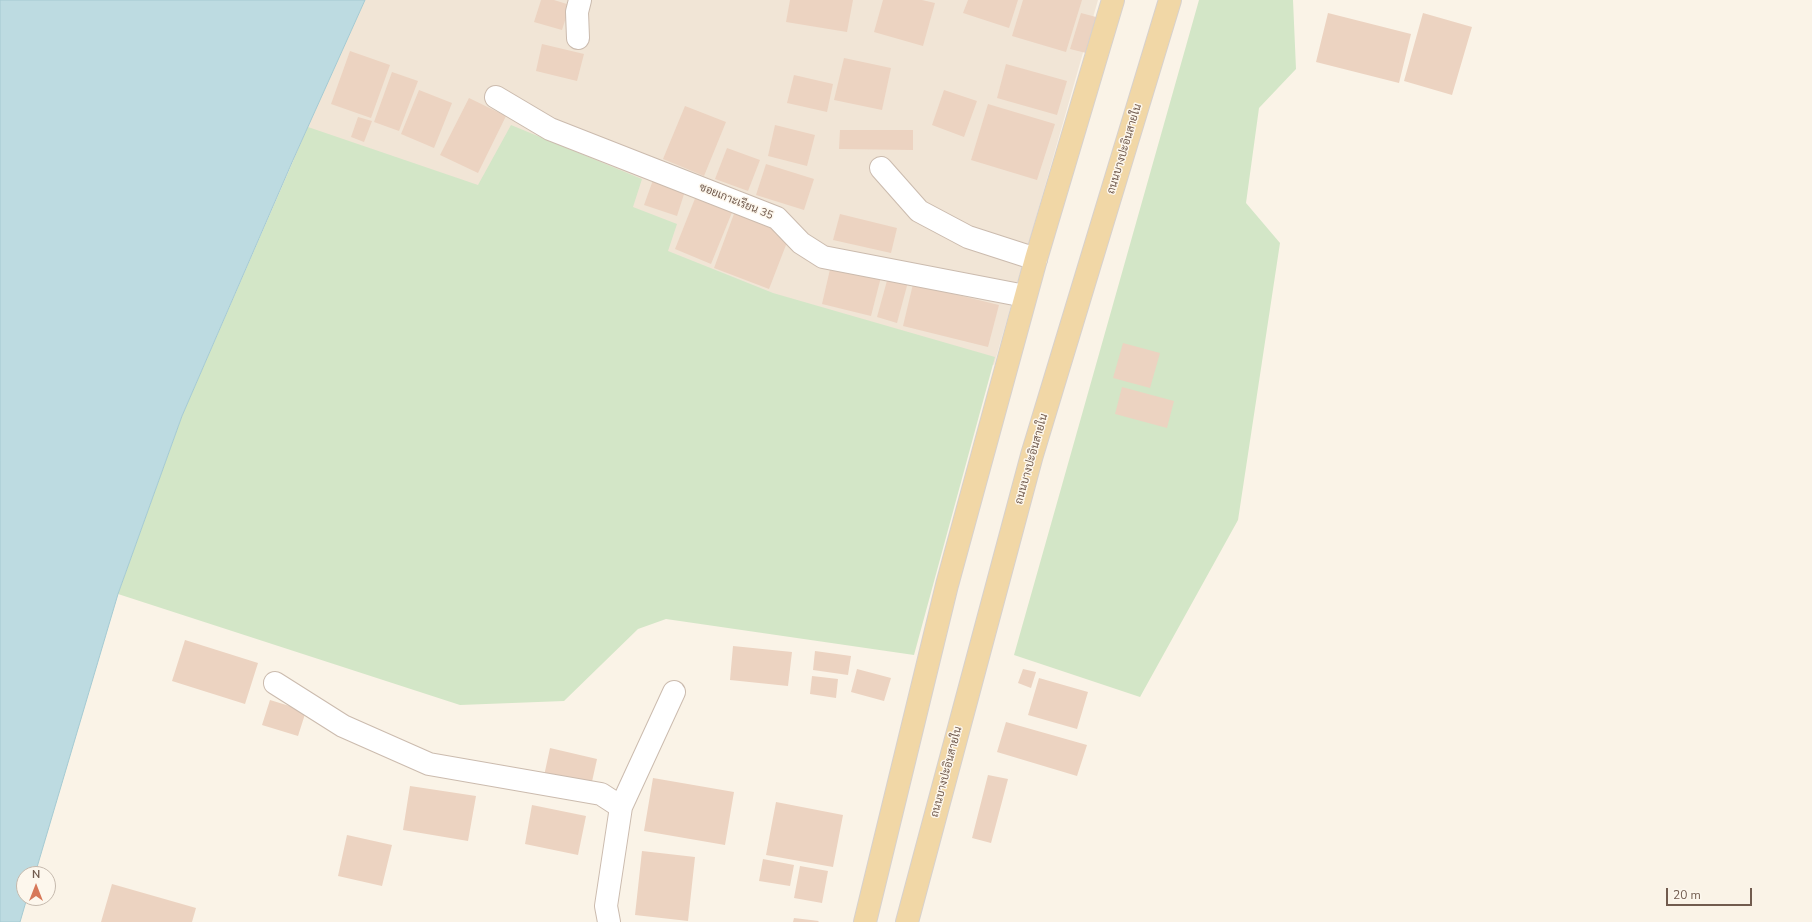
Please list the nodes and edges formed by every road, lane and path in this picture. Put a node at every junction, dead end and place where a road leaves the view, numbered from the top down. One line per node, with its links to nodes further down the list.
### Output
1 (580, 0): 4 (street)
2 (1113, 0): 7 (main road)
3 (1170, 0): 14 (main road, ถนนบางปะอินสายใน)
4 (578, 38)
5 (496, 97): 8 (street, ซอยเกาะเรียน 35)
6 (881, 168): 7 (street)
7 (1036, 259): 8 (main road)
8 (1026, 296): 13 (main road)
9 (275, 683): 11 (street)
10 (674, 692): 11 (street)
11 (620, 807): 12 (street)
12 (609, 922)
13 (865, 922)
14 (907, 922)

